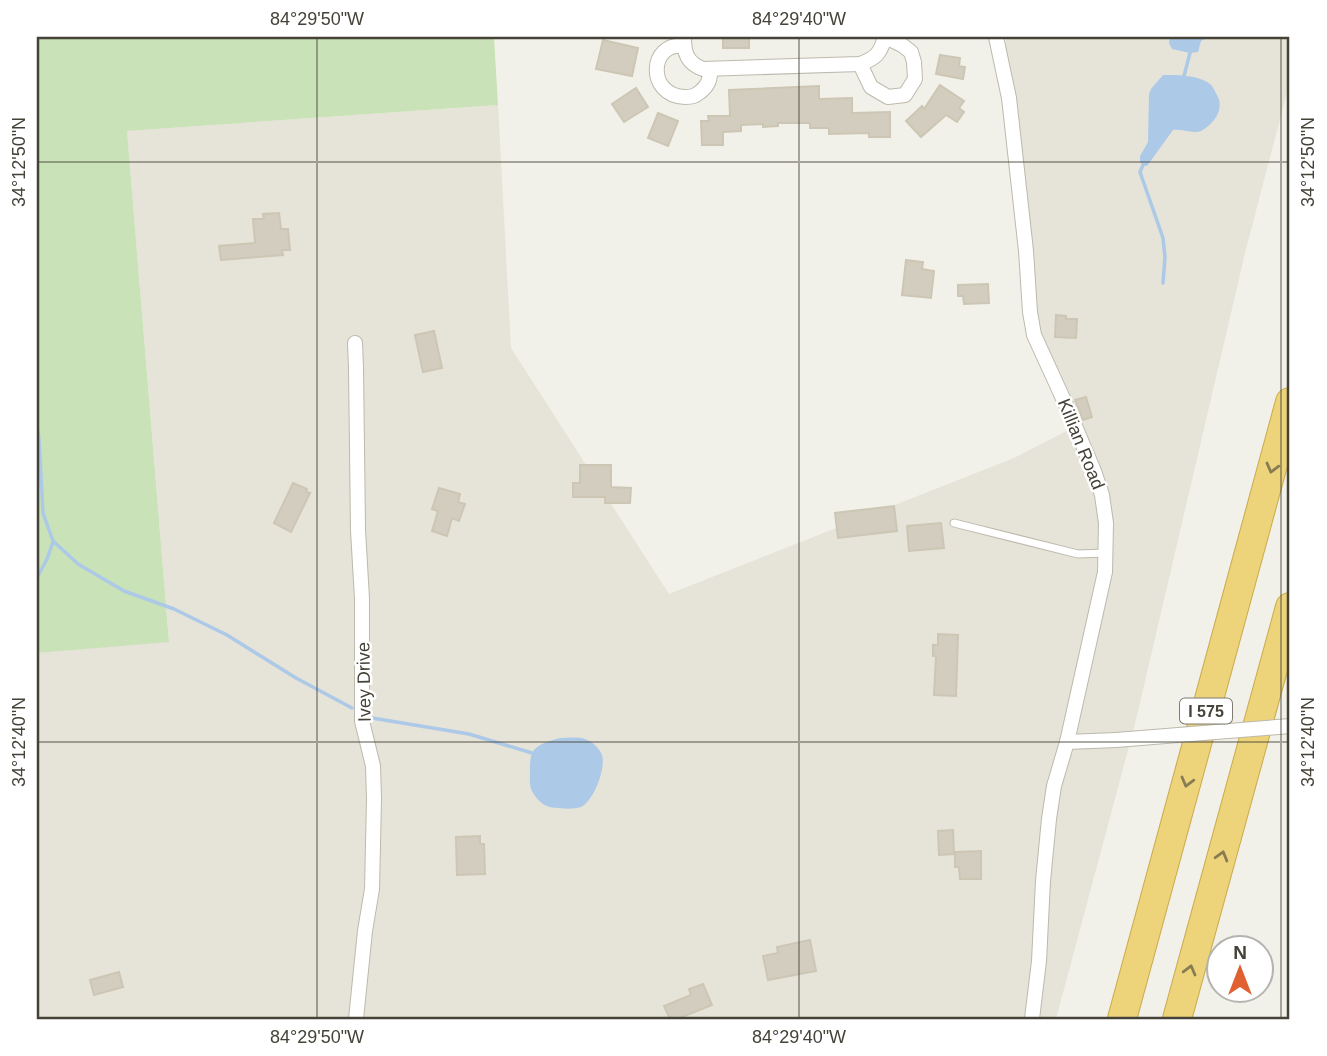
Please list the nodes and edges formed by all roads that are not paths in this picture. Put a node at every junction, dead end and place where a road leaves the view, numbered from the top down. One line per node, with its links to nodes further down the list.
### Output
1 (885, 37): 4 (street); 4 (street)
2 (996, 37): 9 (street, Killian Road)
3 (684, 41): 5 (street); 5 (street)
4 (860, 64): 5 (street)
5 (710, 69)
6 (355, 343): 13 (street, Ivey Drive)
7 (1290, 402): 15 (highway, I 575, one-way to 15)
8 (954, 523): 9 (lane)
9 (1106, 553): 12 (street, Killian Road)
10 (1290, 607): 16 (highway, I 575, one-way to 10)
11 (1290, 726): 12 (street, bridge)
12 (1067, 742): 14 (street, Killian Road)
13 (356, 1019)
14 (1032, 1019)
15 (1122, 1019)
16 (1177, 1019)

